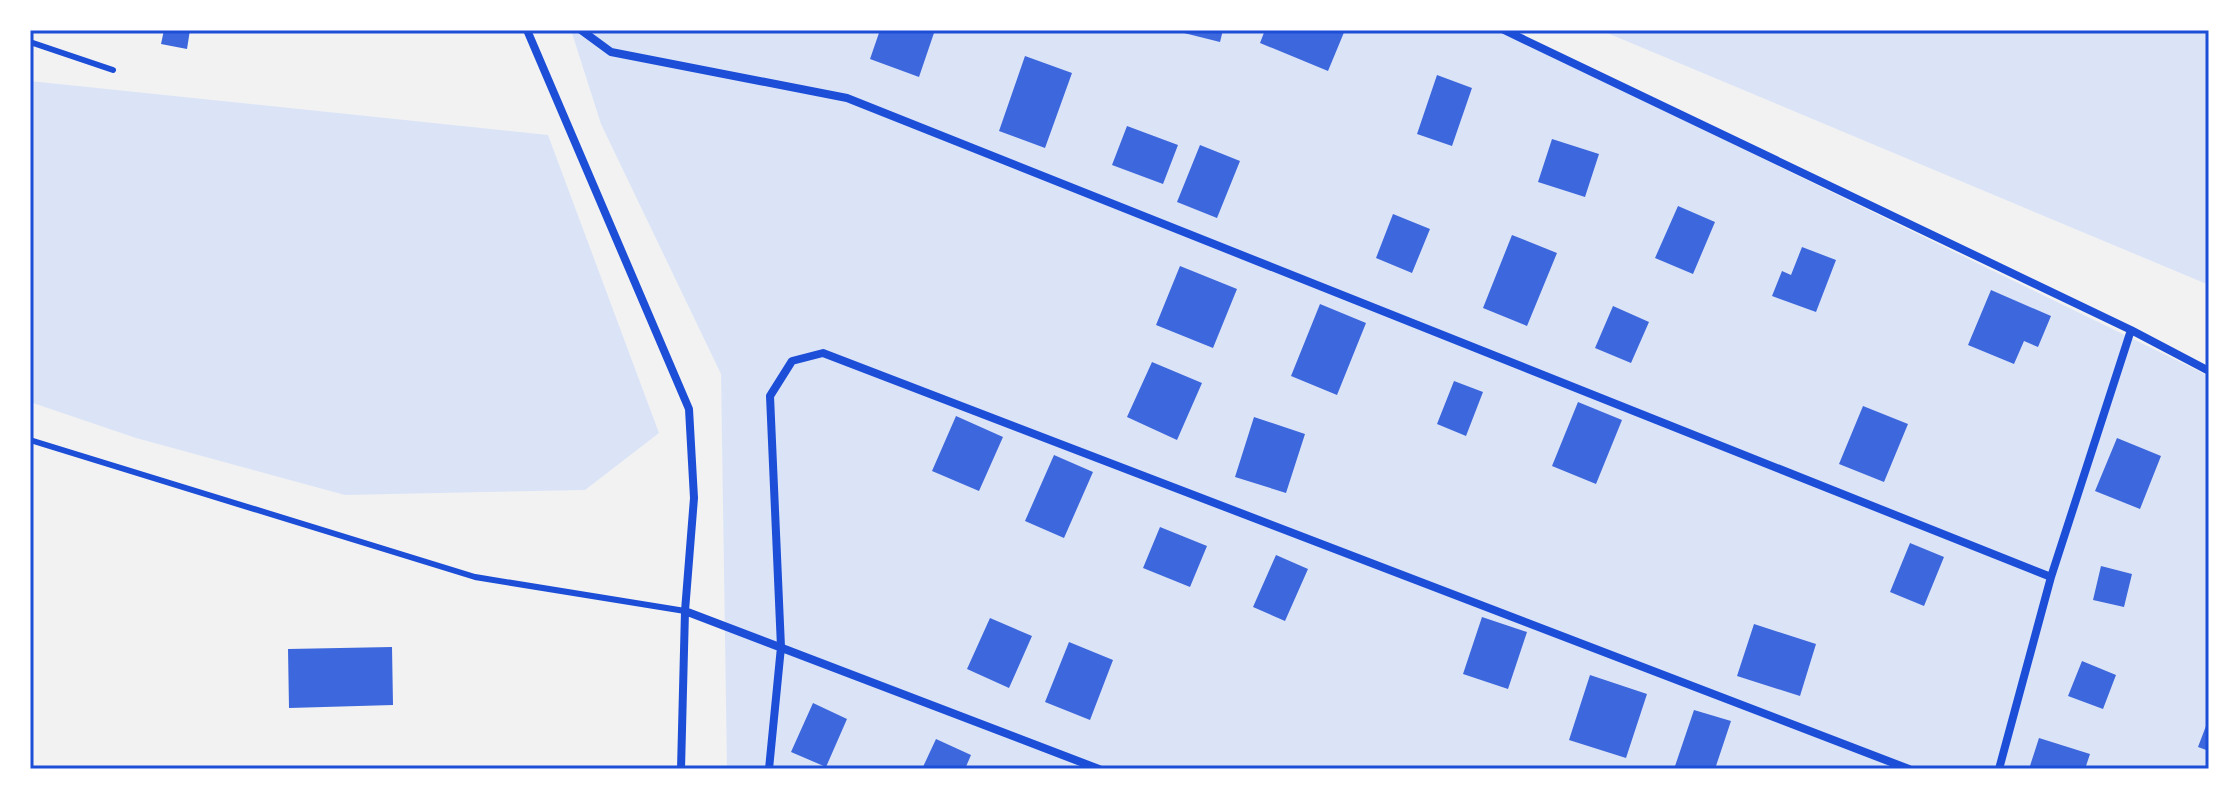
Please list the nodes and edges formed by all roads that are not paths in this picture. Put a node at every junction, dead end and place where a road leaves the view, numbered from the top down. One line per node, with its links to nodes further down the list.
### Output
1 (527, 30): 10 (street)
2 (581, 30): 9 (street)
3 (1504, 30): 6 (street)
4 (30, 42): 5 (lane)
5 (113, 70)
6 (2131, 330): 7 (street); 9 (street)
7 (2209, 371)
8 (30, 440): 10 (lane)
9 (2051, 577): 16 (street)
10 (685, 611): 11 (street); 12 (street)
11 (781, 647): 13 (street); 14 (street); 15 (street)
12 (681, 769)
13 (769, 769)
14 (1099, 769)
15 (1909, 769)
16 (1999, 769)

